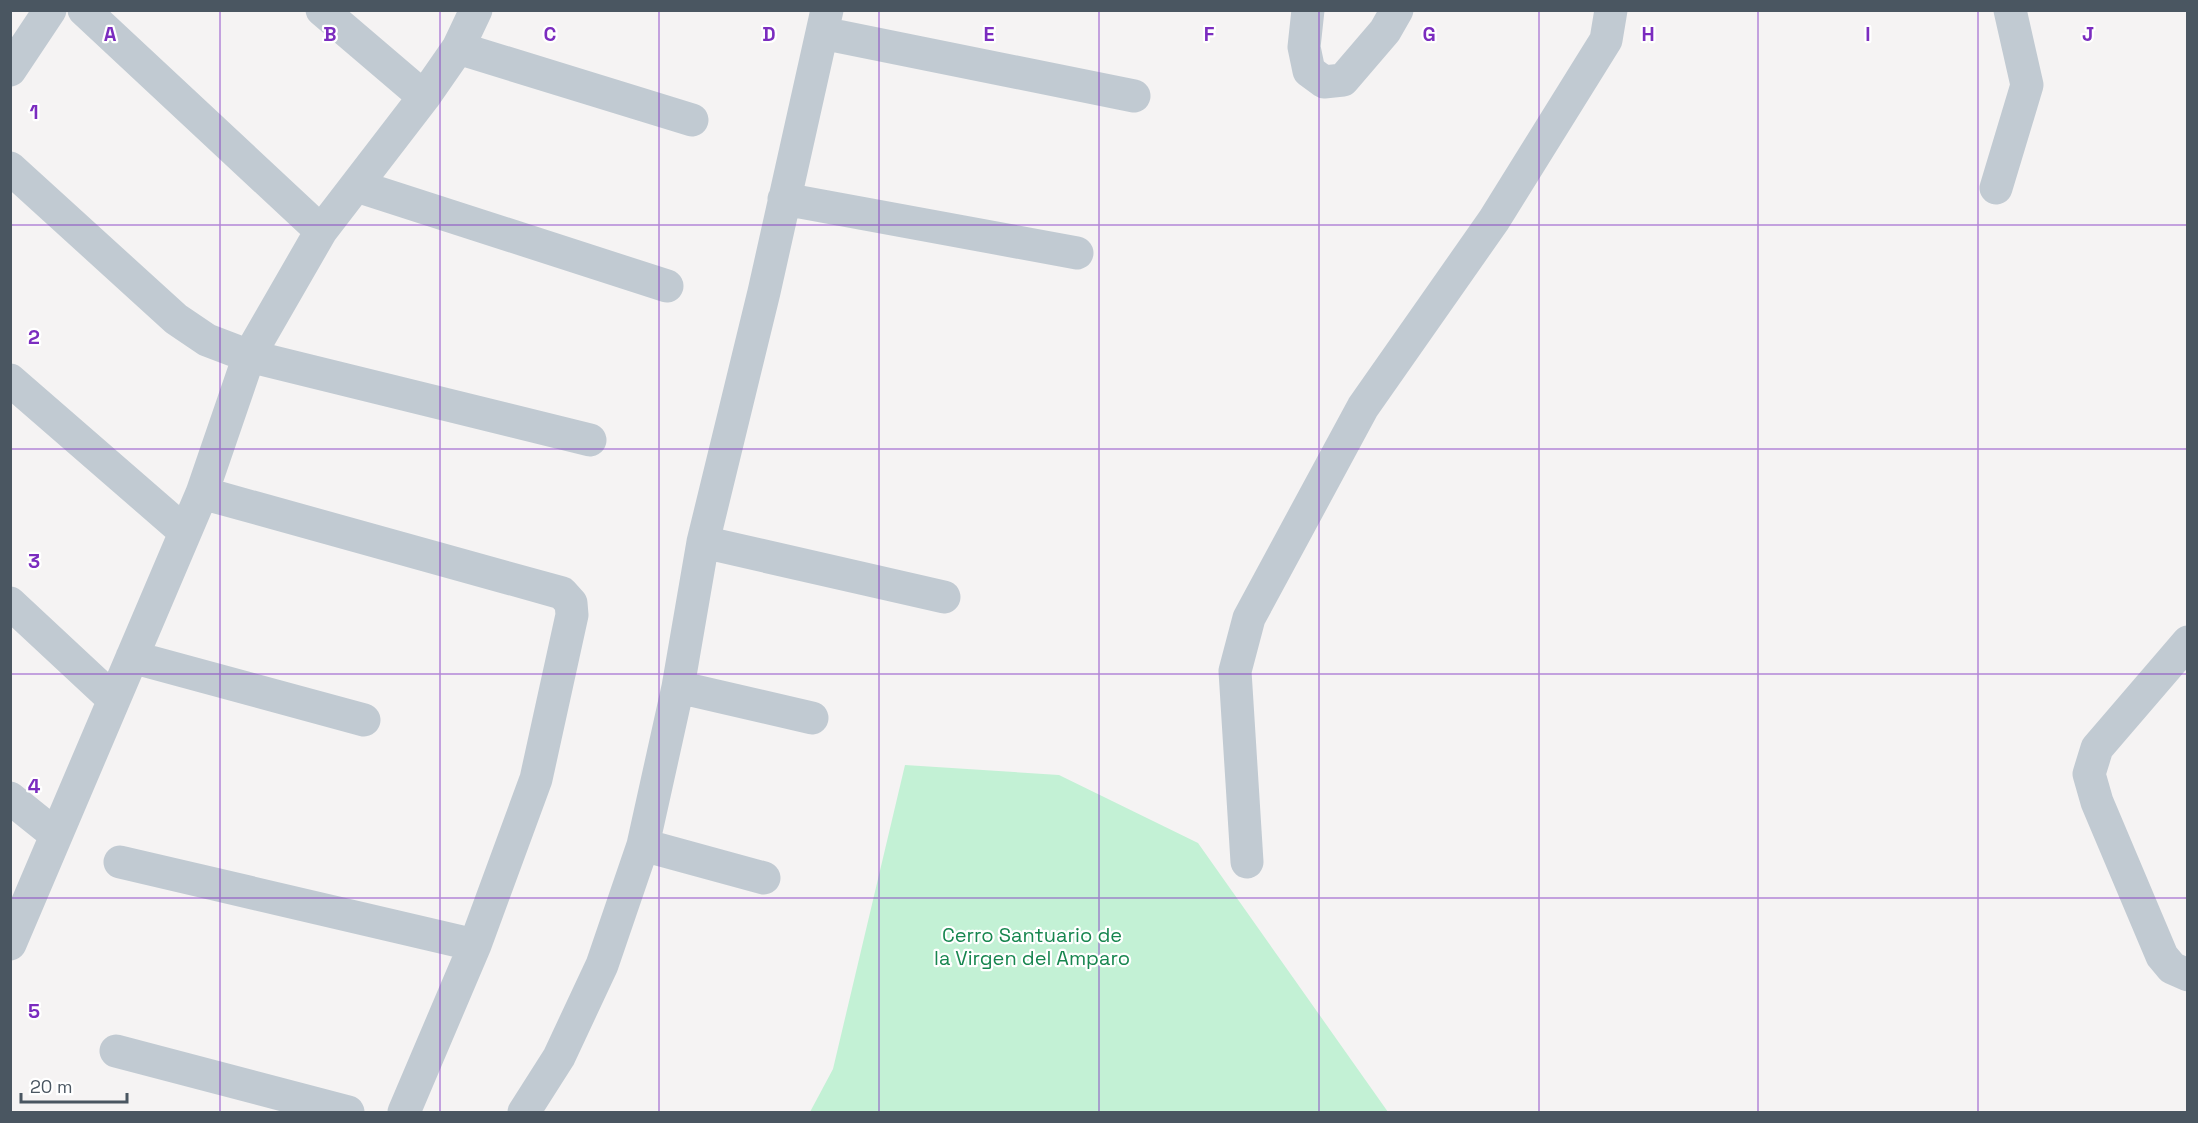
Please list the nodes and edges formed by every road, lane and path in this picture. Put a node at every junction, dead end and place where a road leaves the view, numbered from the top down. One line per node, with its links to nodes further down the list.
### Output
1 (50, 10): 11 (street)
2 (84, 10): 19 (street)
3 (322, 10): 13 (street)
4 (476, 10): 10 (street)
5 (1308, 10): 6 (street)
6 (1397, 10)
7 (1611, 10): 40 (street)
8 (2010, 10): 17 (street)
9 (824, 22): 12 (street); 18 (street)
10 (458, 48): 13 (street); 14 (street)
11 (10, 70)
12 (1134, 96)
13 (424, 97): 16 (street)
14 (692, 120)
15 (10, 168): 22 (street)
16 (357, 186): 19 (street); 21 (street)
17 (1996, 188)
18 (784, 199): 20 (street); 27 (street)
19 (321, 231): 22 (street)
20 (1077, 253)
21 (667, 286)
22 (249, 356): 24 (street); 25 (street)
23 (10, 380): 26 (street)
24 (590, 440)
25 (202, 493): 26 (street); 43 (street)
26 (185, 532): 31 (street)
27 (703, 542): 28 (street); 32 (street)
28 (944, 597)
29 (10, 603): 33 (street)
30 (2187, 642): 44 (street)
31 (132, 657): 33 (street); 35 (street)
32 (678, 687): 34 (street); 38 (street)
33 (113, 699): 37 (street)
34 (812, 718)
35 (364, 720)
36 (10, 798): 37 (street)
37 (56, 835): 42 (street)
38 (643, 845): 41 (street); 48 (street)
39 (120, 862): 43 (street)
40 (1247, 862)
41 (764, 878)
42 (10, 944)
43 (475, 945): 47 (street)
44 (2187, 975)
45 (116, 1051): 46 (street)
46 (348, 1113)
47 (404, 1113)
48 (524, 1113)

